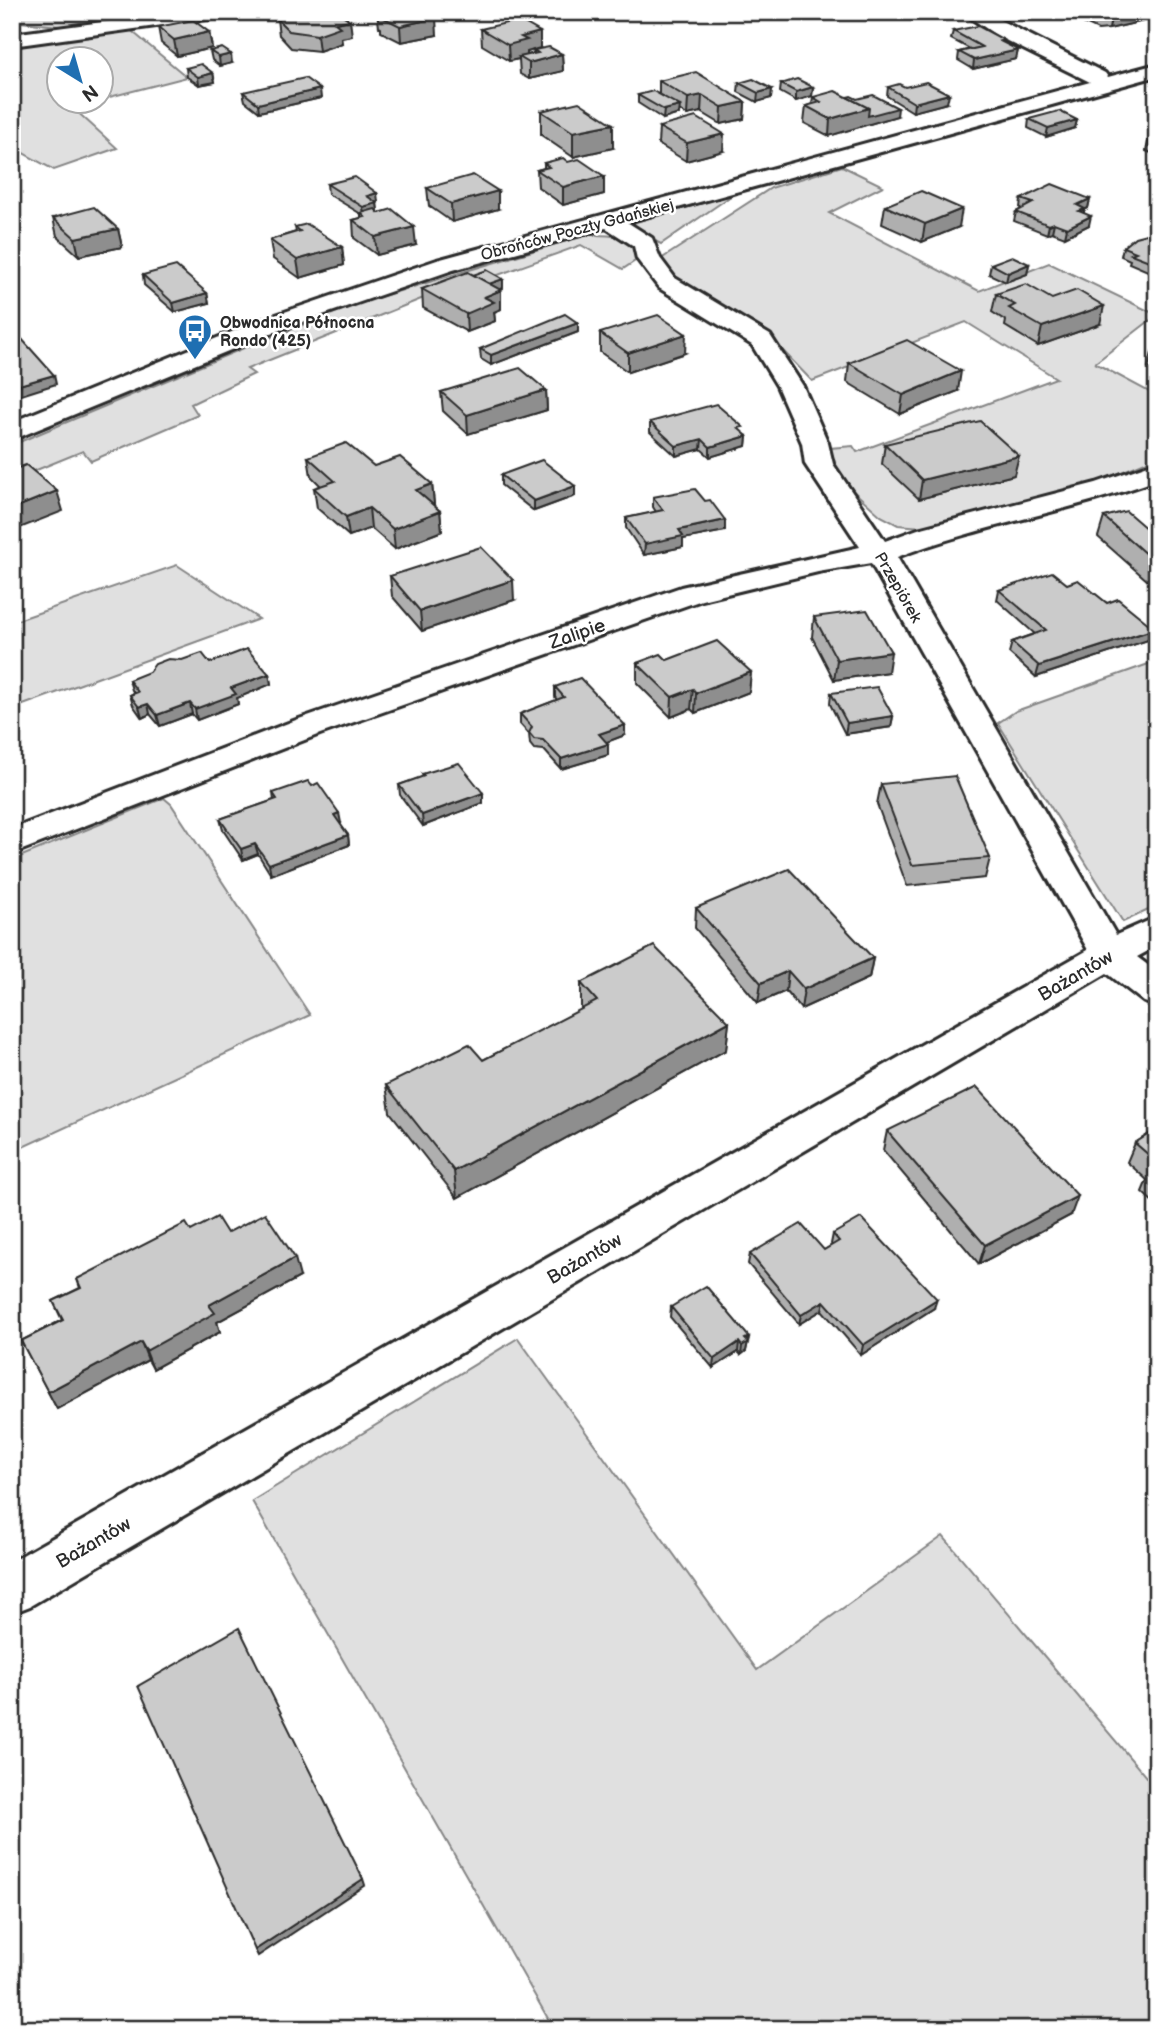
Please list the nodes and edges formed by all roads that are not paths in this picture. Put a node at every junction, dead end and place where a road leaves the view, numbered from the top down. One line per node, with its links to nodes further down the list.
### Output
1 (221, 12): 4 (street)
2 (971, 12): 7 (street)
3 (12, 22): 4 (street)
4 (79, 31): 5 (street)
5 (12, 40)
6 (1157, 70): 7 (street, Obrońców Poczty Gdańskiej)
7 (1101, 85): 8 (street, Obrońców Poczty Gdańskiej)
8 (609, 220): 9 (street, Obrońców Poczty Gdańskiej); 11 (street, Przepiórek)
9 (12, 432)
10 (1157, 470): 11 (street, Zalipie)
11 (880, 553): 12 (street, Zalipie); 14 (street, Przepiórek)
12 (12, 842)
13 (1157, 930): 14 (street, Bażantów)
14 (1109, 955): 15 (street, Przepiórek); 16 (street, Bażantów)
15 (1157, 992)
16 (12, 1589)

